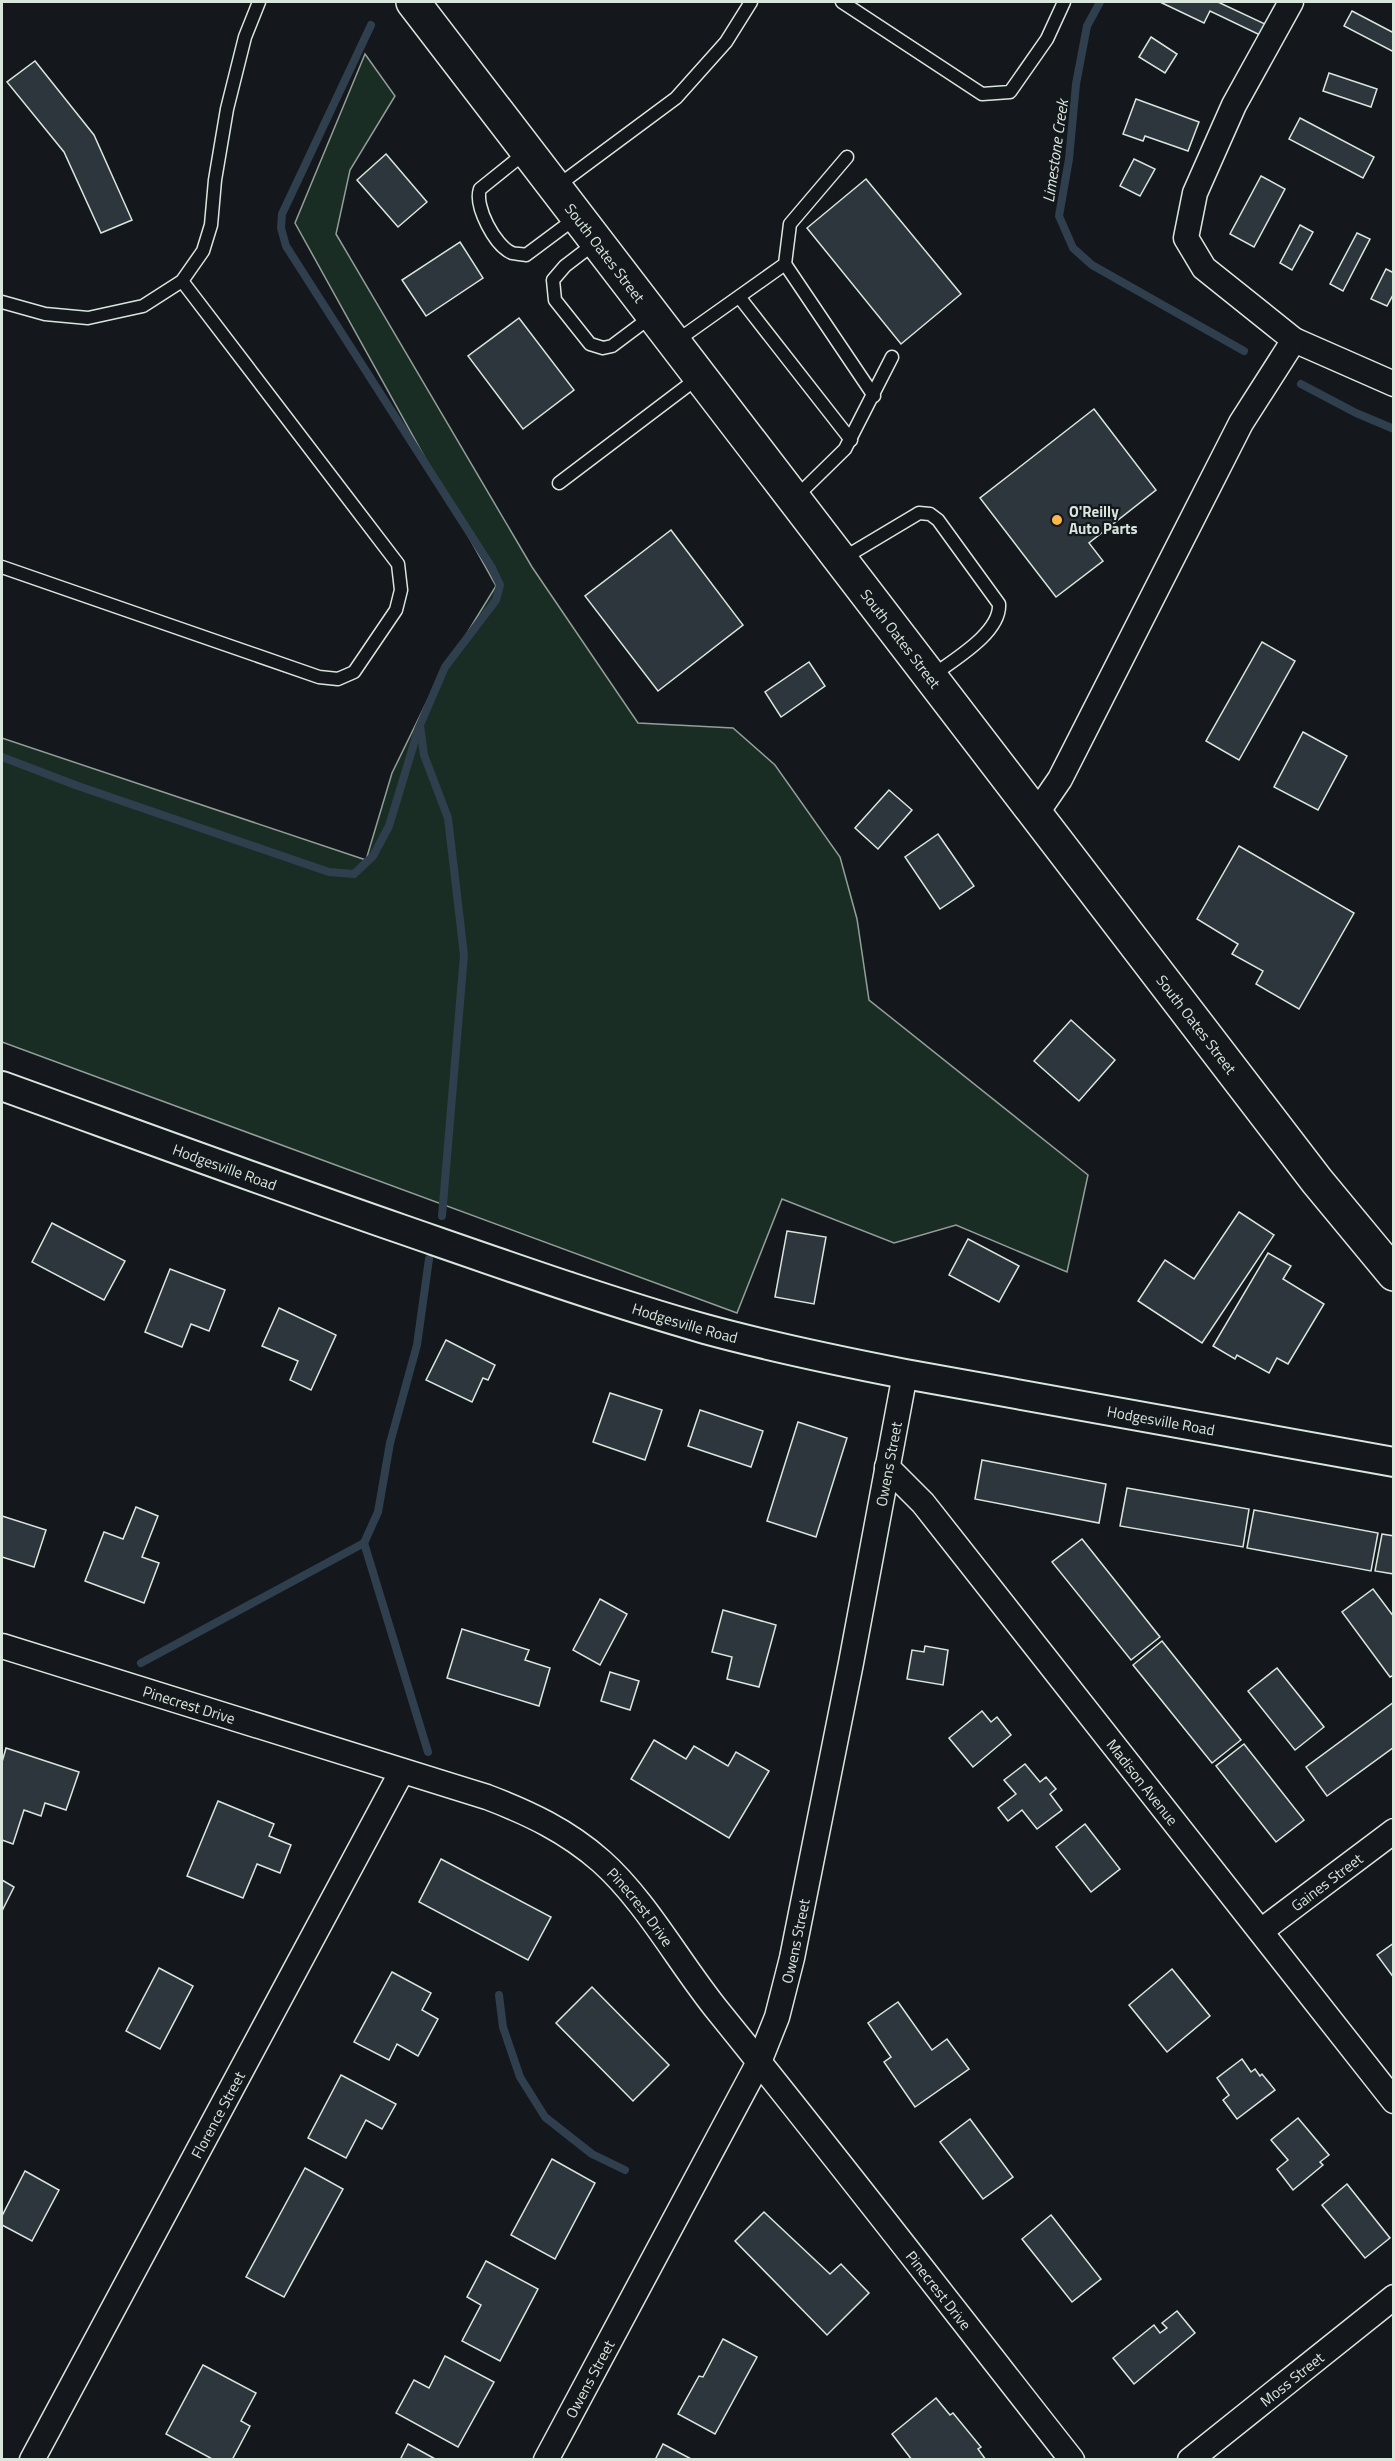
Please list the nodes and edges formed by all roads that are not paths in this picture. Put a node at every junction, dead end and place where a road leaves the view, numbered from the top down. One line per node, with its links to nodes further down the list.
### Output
1 (259, 2): 13 (lane)
2 (413, 2): 7 (main road, South Oates Street)
3 (751, 2): 9 (lane)
4 (842, 2): 5 (lane)
5 (1064, 2)
6 (1292, 2): 17 (street)
7 (527, 151): 9 (main road, South Oates Street); 10 (lane)
8 (848, 157): 12 (lane)
9 (555, 188): 10 (main road, South Oates Street)
10 (577, 216): 11 (main road, South Oates Street)
11 (597, 242): 16 (main road, South Oates Street); 16 (lane)
12 (785, 264): 14 (lane); 22 (lane)
13 (182, 281): 15 (lane); 27 (lane)
14 (740, 298): 18 (lane); 23 (lane)
15 (2, 302)
16 (653, 316): 18 (main road, South Oates Street)
17 (1294, 340): 21 (street); 29 (street)
18 (674, 343): 20 (main road, South Oates Street)
19 (892, 357): 22 (lane)
20 (700, 376): 24 (lane); 25 (main road, South Oates Street)
21 (1394, 384)
22 (874, 396): 23 (lane)
23 (851, 440): 25 (lane)
24 (559, 483)
25 (794, 499): 26 (main road, South Oates Street)
26 (841, 560): 28 (main road, South Oates Street); 28 (lane)
27 (2, 567)
28 (930, 677): 29 (main road, South Oates Street)
29 (1036, 814): 31 (main road, South Oates Street)
30 (2, 1086): 32 (street, Hodgesville Road)
31 (1394, 1274)
32 (905, 1374): 33 (street, Hodgesville Road); 34 (street, Owens Street)
33 (1393, 1458)
34 (887, 1467): 38 (street, Madison Avenue); 39 (street, Owens Street)
35 (2, 1646): 36 (street, Pinecrest Drive)
36 (402, 1771): 39 (street, Pinecrest Drive); 42 (street, Florence Street)
37 (1394, 1831): 38 (street, Gaines Street)
38 (1261, 1930): 40 (street, Madison Avenue)
39 (759, 2062): 43 (street, Owens Street); 44 (street, Pinecrest Drive)
40 (1394, 2101)
41 (1394, 2297): 45 (street, Moss Street)
42 (32, 2460)
43 (546, 2460)
44 (1072, 2460)
45 (1190, 2460)

